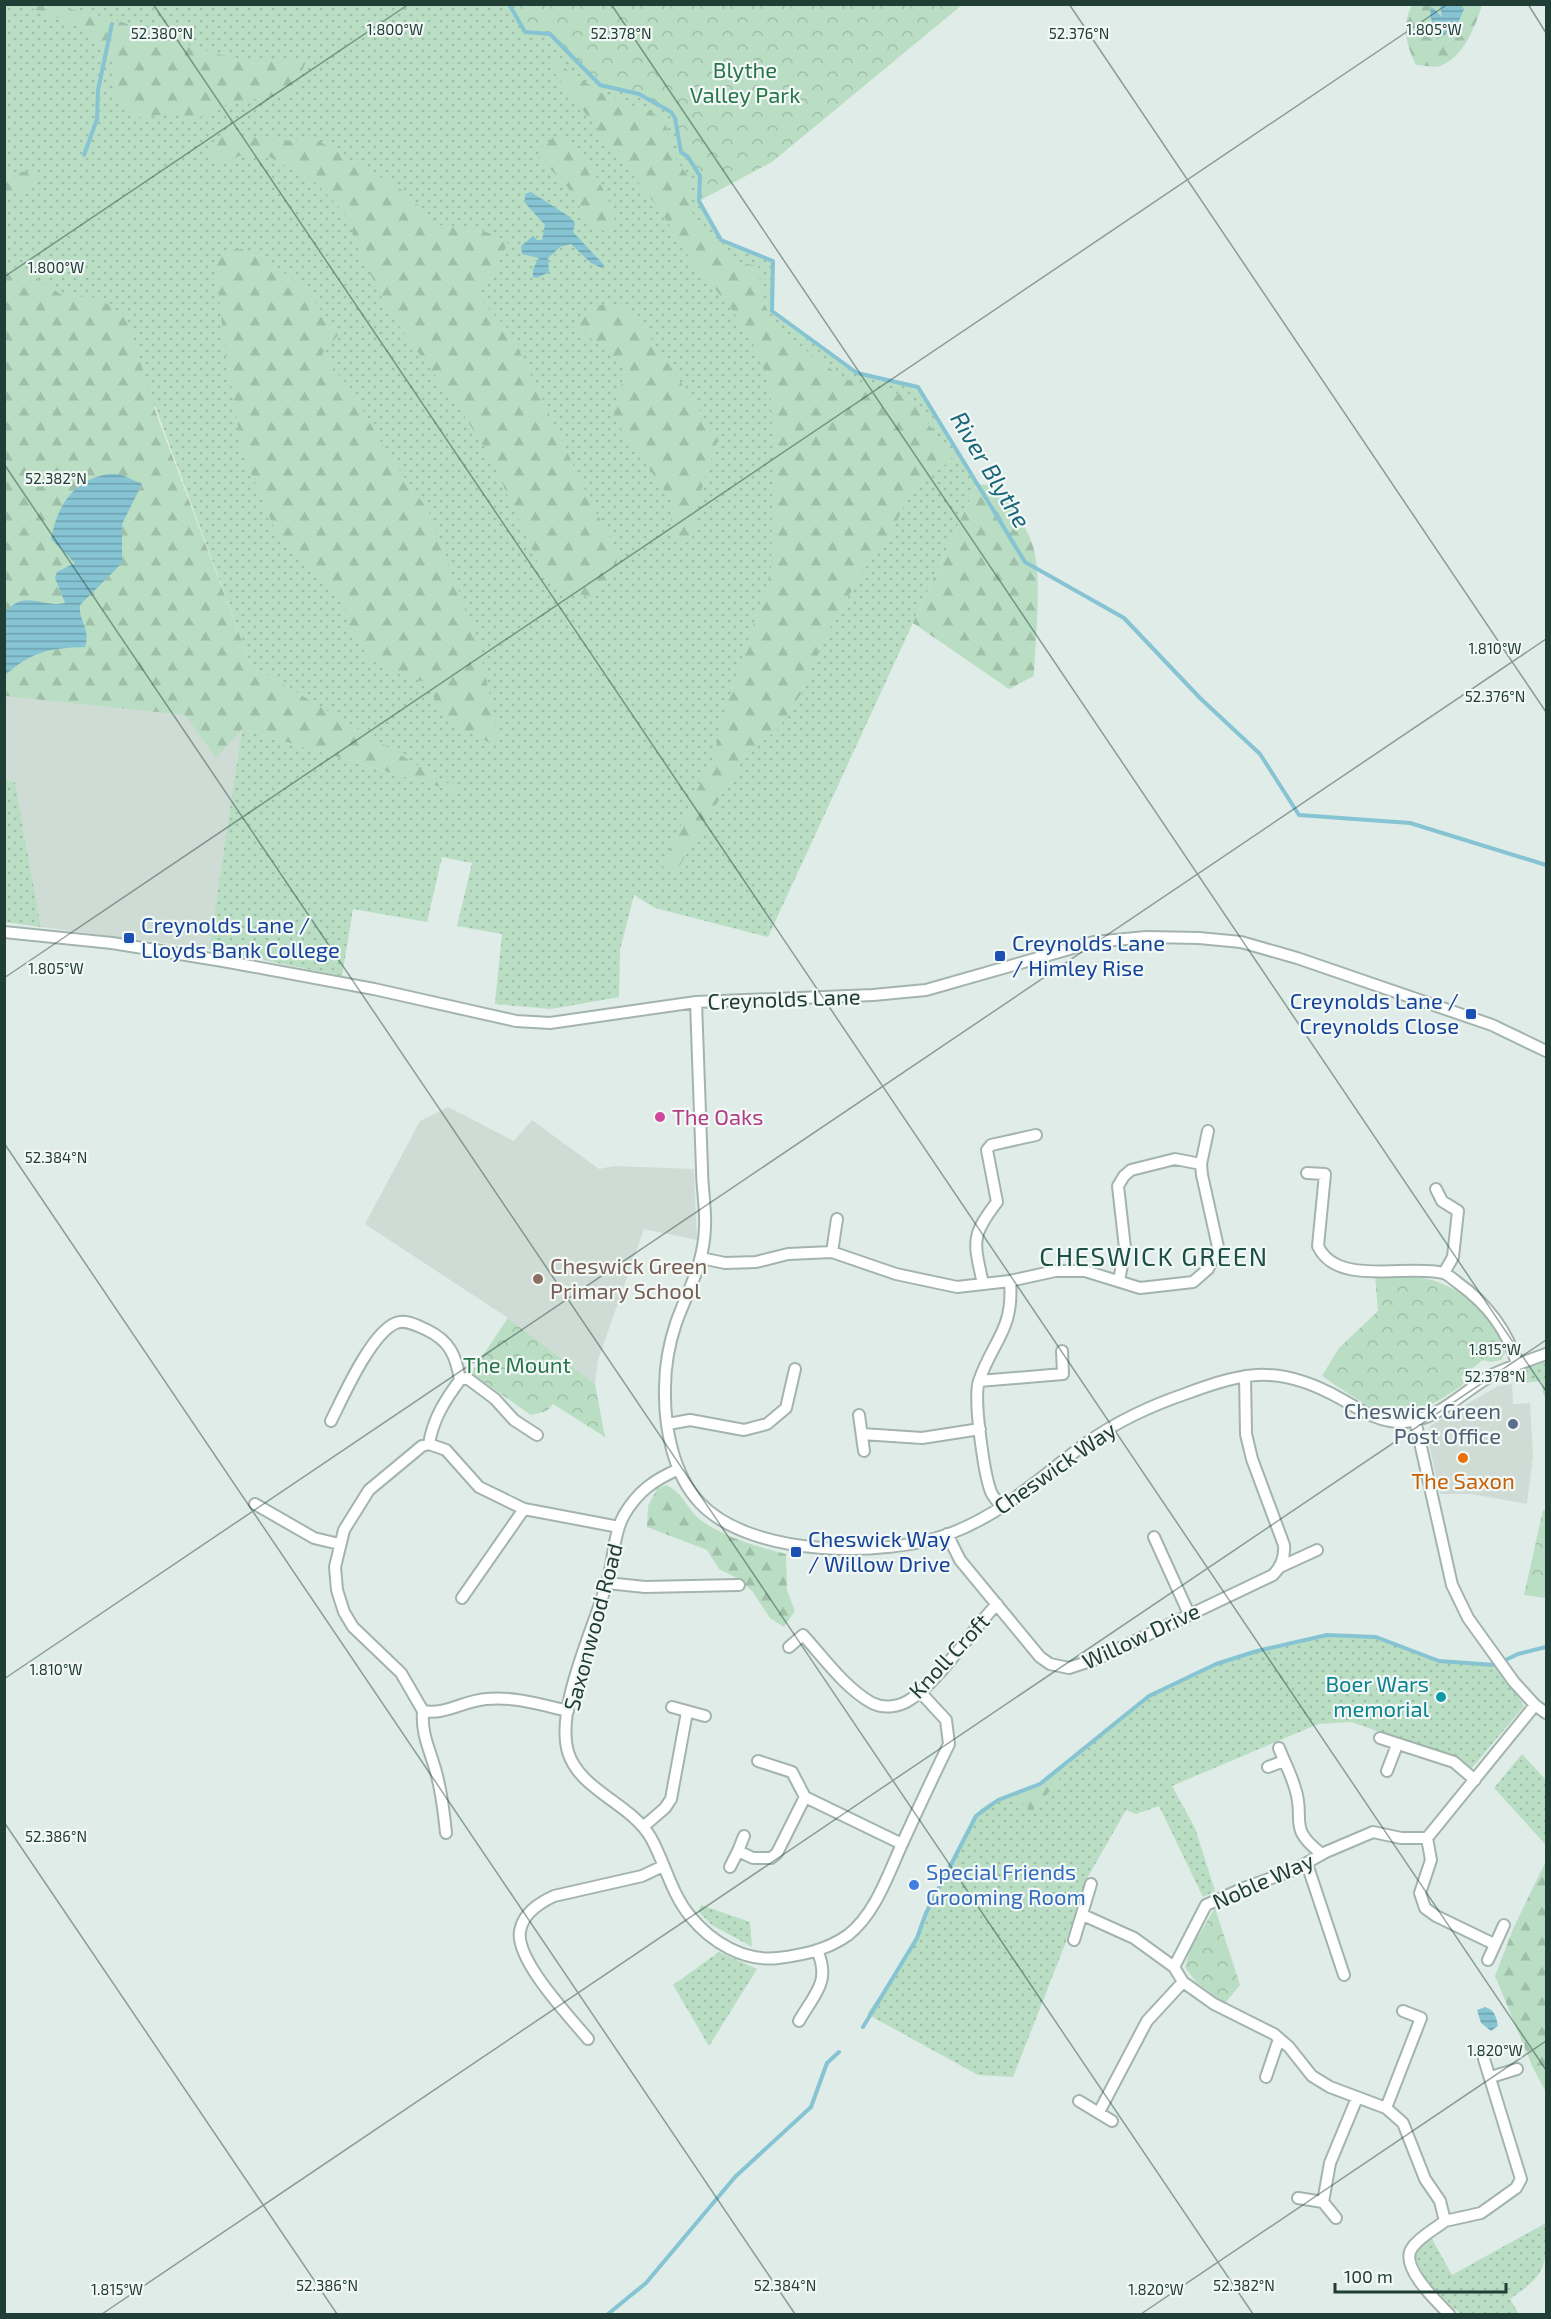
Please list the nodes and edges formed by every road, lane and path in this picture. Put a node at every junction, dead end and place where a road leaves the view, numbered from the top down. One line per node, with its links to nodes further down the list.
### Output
1 (4, 932): 2 (street, Creynolds Lane)
2 (696, 1002): 3 (street, Creynolds Lane); 11 (street, Cheswick Way)
3 (1546, 1051)
4 (1208, 1131): 6 (street)
5 (1036, 1135): 15 (street)
6 (1201, 1164): 14 (street); 14 (street)
7 (1307, 1173): 12 (street)
8 (1436, 1189): 12 (street)
9 (837, 1219): 10 (street)
10 (832, 1252): 11 (street); 15 (street)
11 (702, 1258): 26 (street, Cheswick Way)
12 (1444, 1273): 18 (street)
13 (1010, 1281): 14 (street); 15 (street); 22 (street)
14 (1119, 1281)
15 (983, 1284)
16 (1062, 1351): 22 (street)
17 (1546, 1354): 18 (street, Cheswick Way)
18 (1517, 1364): 24 (street, Cheswick Way)
19 (795, 1369): 26 (street)
20 (1245, 1376): 24 (street, Cheswick Way); 34 (street, Cheswick Way); 41 (street)
21 (460, 1380): 25 (street); 29 (street); 30 (street)
22 (979, 1382): 27 (street)
23 (859, 1415): 28 (street)
24 (1415, 1420): 49 (street)
25 (330, 1421)
26 (668, 1424): 32 (street, Cheswick Way)
27 (980, 1429): 28 (street); 34 (street)
28 (862, 1434): 31 (street)
29 (537, 1435)
30 (429, 1444): 35 (street); 39 (street)
31 (864, 1451)
32 (679, 1469): 36 (street, Saxonwood Road); 37 (street, Cheswick Way)
33 (255, 1504): 39 (street)
34 (1002, 1507): 37 (street, Cheswick Way)
35 (524, 1509): 36 (street); 44 (street)
36 (620, 1527): 42 (street, Saxonwood Road)
37 (947, 1534): 45 (street, Willow Drive)
38 (1154, 1537): 46 (street)
39 (339, 1544): 51 (street)
40 (1317, 1550): 41 (street, Willow Drive)
41 (1280, 1567): 46 (street, Willow Drive)
42 (607, 1583): 43 (street); 52 (street, Saxonwood Road)
43 (739, 1585)
44 (462, 1598)
45 (997, 1604): 46 (street, Willow Drive); 48 (street, Knoll Croft)
46 (1189, 1614)
47 (789, 1647): 48 (street, Knoll Croft)
48 (921, 1693): 69 (street, Saxonwood Road)
49 (1534, 1705): 54 (street); 63 (street)
50 (672, 1707): 53 (street)
51 (423, 1711): 52 (street); 66 (street)
52 (568, 1711): 65 (street, Saxonwood Road)
53 (687, 1712): 55 (street); 65 (street)
54 (1546, 1713)
55 (705, 1716)
56 (1380, 1738): 57 (street)
57 (1397, 1745): 62 (street); 63 (street)
58 (1279, 1748): 60 (street)
59 (758, 1761): 64 (street)
60 (1284, 1761): 61 (street); 71 (street)
61 (1268, 1767)
62 (1387, 1771)
63 (1475, 1780): 68 (street)
64 (805, 1797): 69 (street); 70 (street)
65 (643, 1827): 73 (street, Saxonwood Road)
66 (446, 1833)
67 (744, 1836): 70 (street)
68 (1427, 1838): 71 (street, Noble Way); 79 (street)
69 (902, 1844): 80 (street, Saxonwood Road)
70 (738, 1851): 74 (street)
71 (1322, 1854): 72 (street, Noble Way)
72 (1307, 1864): 82 (street, Noble Way); 83 (street)
73 (663, 1866): 80 (street, Saxonwood Road); 90 (street)
74 (730, 1867)
75 (1091, 1884): 76 (street)
76 (1083, 1915): 78 (street); 82 (street)
77 (1504, 1925): 79 (street)
78 (1074, 1940)
79 (1494, 1944): 81 (street)
80 (817, 1950): 88 (street)
81 (1488, 1960)
82 (1174, 1967): 84 (street)
83 (1344, 1975)
84 (1183, 1982): 89 (street); 98 (street)
85 (1426, 2007): 87 (street)
86 (1403, 2011): 87 (street)
87 (1421, 2018): 97 (street)
88 (799, 2021)
89 (1279, 2038): 93 (street); 95 (street)
90 (588, 2039)
91 (1484, 2059): 94 (street)
92 (1517, 2069): 94 (street)
93 (1266, 2077)
94 (1491, 2078): 103 (street)
95 (1357, 2098): 97 (street); 101 (street)
96 (1079, 2101): 98 (street)
97 (1386, 2108): 103 (street)
98 (1099, 2112): 99 (street)
99 (1112, 2121)
100 (1298, 2198): 101 (street)
101 (1323, 2202): 102 (street)
102 (1336, 2218)
103 (1445, 2221): 104 (street)
104 (1449, 2314)

